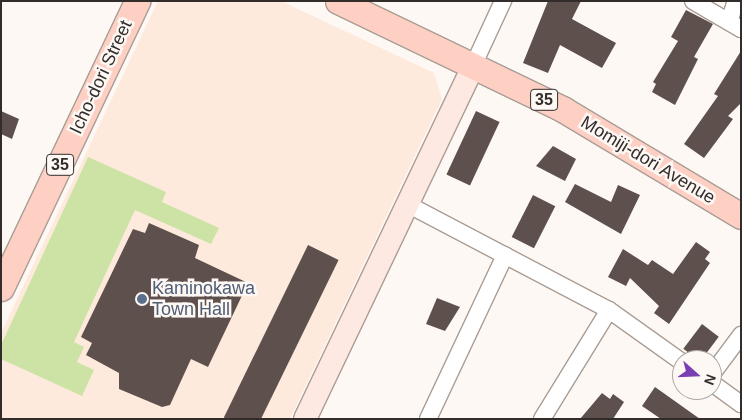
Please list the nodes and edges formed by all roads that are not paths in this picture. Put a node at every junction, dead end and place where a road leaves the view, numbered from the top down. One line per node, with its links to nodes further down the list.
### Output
1 (137, 1): 11 (main road, Icho-dori Street / 35)
2 (338, 1): 7 (main road, Momiji-dori Avenue / 35)
3 (503, 1): 7 (street)
4 (693, 1): 6 (street)
5 (736, 1): 6 (street)
6 (735, 25)
7 (473, 66): 8 (street); 9 (main road, Momiji-dori Avenue / 35)
8 (407, 204): 10 (street); 19 (street)
9 (741, 216)
10 (505, 254): 12 (street); 20 (street)
11 (3, 282)
12 (609, 310): 14 (street); 18 (street)
13 (741, 335): 15 (street)
14 (672, 355)
15 (722, 361)
16 (722, 390): 17 (street)
17 (741, 404)
18 (544, 418)
19 (305, 419)
20 (428, 419)

